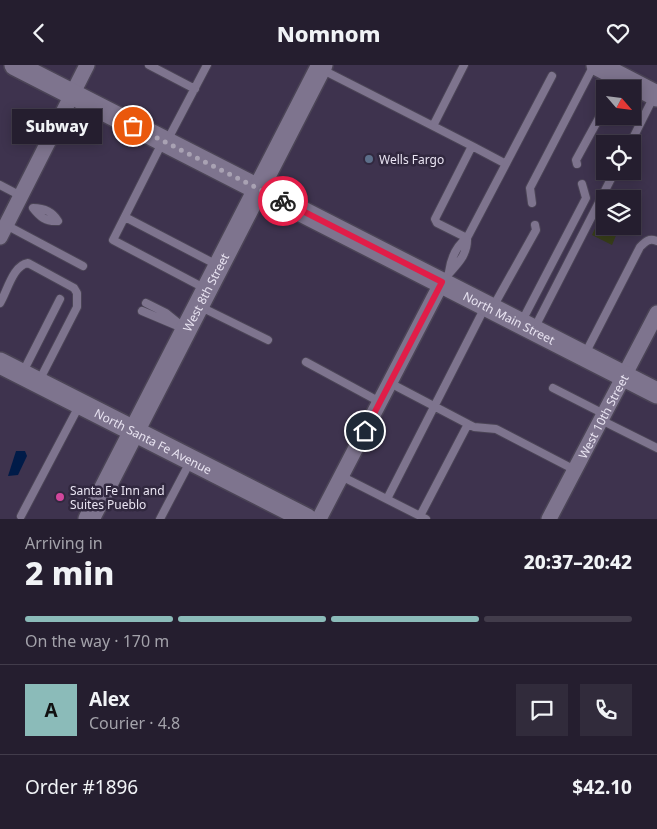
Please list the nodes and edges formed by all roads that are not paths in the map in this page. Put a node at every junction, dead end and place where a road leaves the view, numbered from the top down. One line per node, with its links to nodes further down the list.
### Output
1 (15, 65): 10 (street, North Main Street)
2 (86, 65): 10 (street)
3 (149, 65): 9 (lane)
4 (207, 65): 9 (lane)
5 (464, 65): 13 (lane)
6 (596, 65): 11 (street); 24 (lane)
7 (321, 67): 13 (lane); 22 (street, West 8th Street)
8 (552, 76): 17 (lane)
9 (195, 89): 15 (lane)
10 (72, 95): 15 (street, North Main Street); 23 (street)
11 (656, 95): 14 (lane)
12 (596, 123): 18 (lane)
13 (433, 125): 16 (lane)
14 (635, 135)
15 (165, 142): 22 (street, North Main Street); 26 (lane)
16 (472, 146): 17 (lane); 29 (lane)
17 (506, 164): 29 (lane)
18 (577, 164)
19 (610, 180): 41 (lane)
20 (582, 183): 41 (lane)
21 (0, 185): 23 (lane)
22 (259, 189): 32 (street, West 8th Street); 33 (street, North Main Street)
23 (20, 198): 25 (lane); 28 (street)
24 (532, 203)
25 (33, 208)
26 (125, 217): 32 (lane); 34 (lane)
27 (536, 225): 38 (lane)
28 (3, 231): 31 (lane)
29 (468, 237): 33 (lane)
30 (657, 241): 44 (lane)
31 (83, 266)
32 (220, 266): 34 (street, West 8th Street)
33 (446, 277): 38 (street, North Main Street); 49 (street)
34 (204, 298): 42 (street, West 8th Street); 43 (lane)
35 (60, 299): 48 (lane)
36 (0, 303): 48 (lane)
37 (146, 303): 42 (lane)
38 (489, 306): 41 (street, North Main Street); 54 (lane)
39 (142, 311): 42 (lane)
40 (657, 313): 47 (street, West 10th Street)
41 (527, 327): 44 (street, North Main Street)
42 (187, 330): 57 (street, West 8th Street)
43 (268, 340)
44 (584, 357): 47 (street, North Main Street)
45 (0, 363): 48 (street, North Santa Fe Avenue)
46 (306, 363): 52 (lane)
47 (624, 376): 51 (street, North Main Street); 55 (street, West 10th Street)
48 (30, 378): 53 (street, North Santa Fe Avenue)
49 (390, 383): 52 (street); 54 (lane)
50 (553, 388): 55 (lane)
51 (657, 393)
52 (380, 402): 61 (street)
53 (80, 404): 57 (street, North Santa Fe Avenue); 63 (lane)
54 (434, 406): 56 (lane); 62 (lane)
55 (603, 417): 58 (lane); 60 (street, West 10th Street)
56 (468, 424): 60 (lane); 64 (lane)
57 (134, 432): 59 (street, North Santa Fe Avenue); 65 (street, West 8th Street)
58 (657, 448)
59 (191, 461): 66 (lane); 67 (street, North Santa Fe Avenue)
60 (575, 470): 69 (street, West 10th Street)
61 (342, 476): 62 (lane); 68 (street)
62 (387, 499): 64 (lane)
63 (21, 516)
64 (423, 517)
65 (89, 519)
66 (160, 519)
67 (307, 519)
68 (319, 519)
69 (550, 519)

